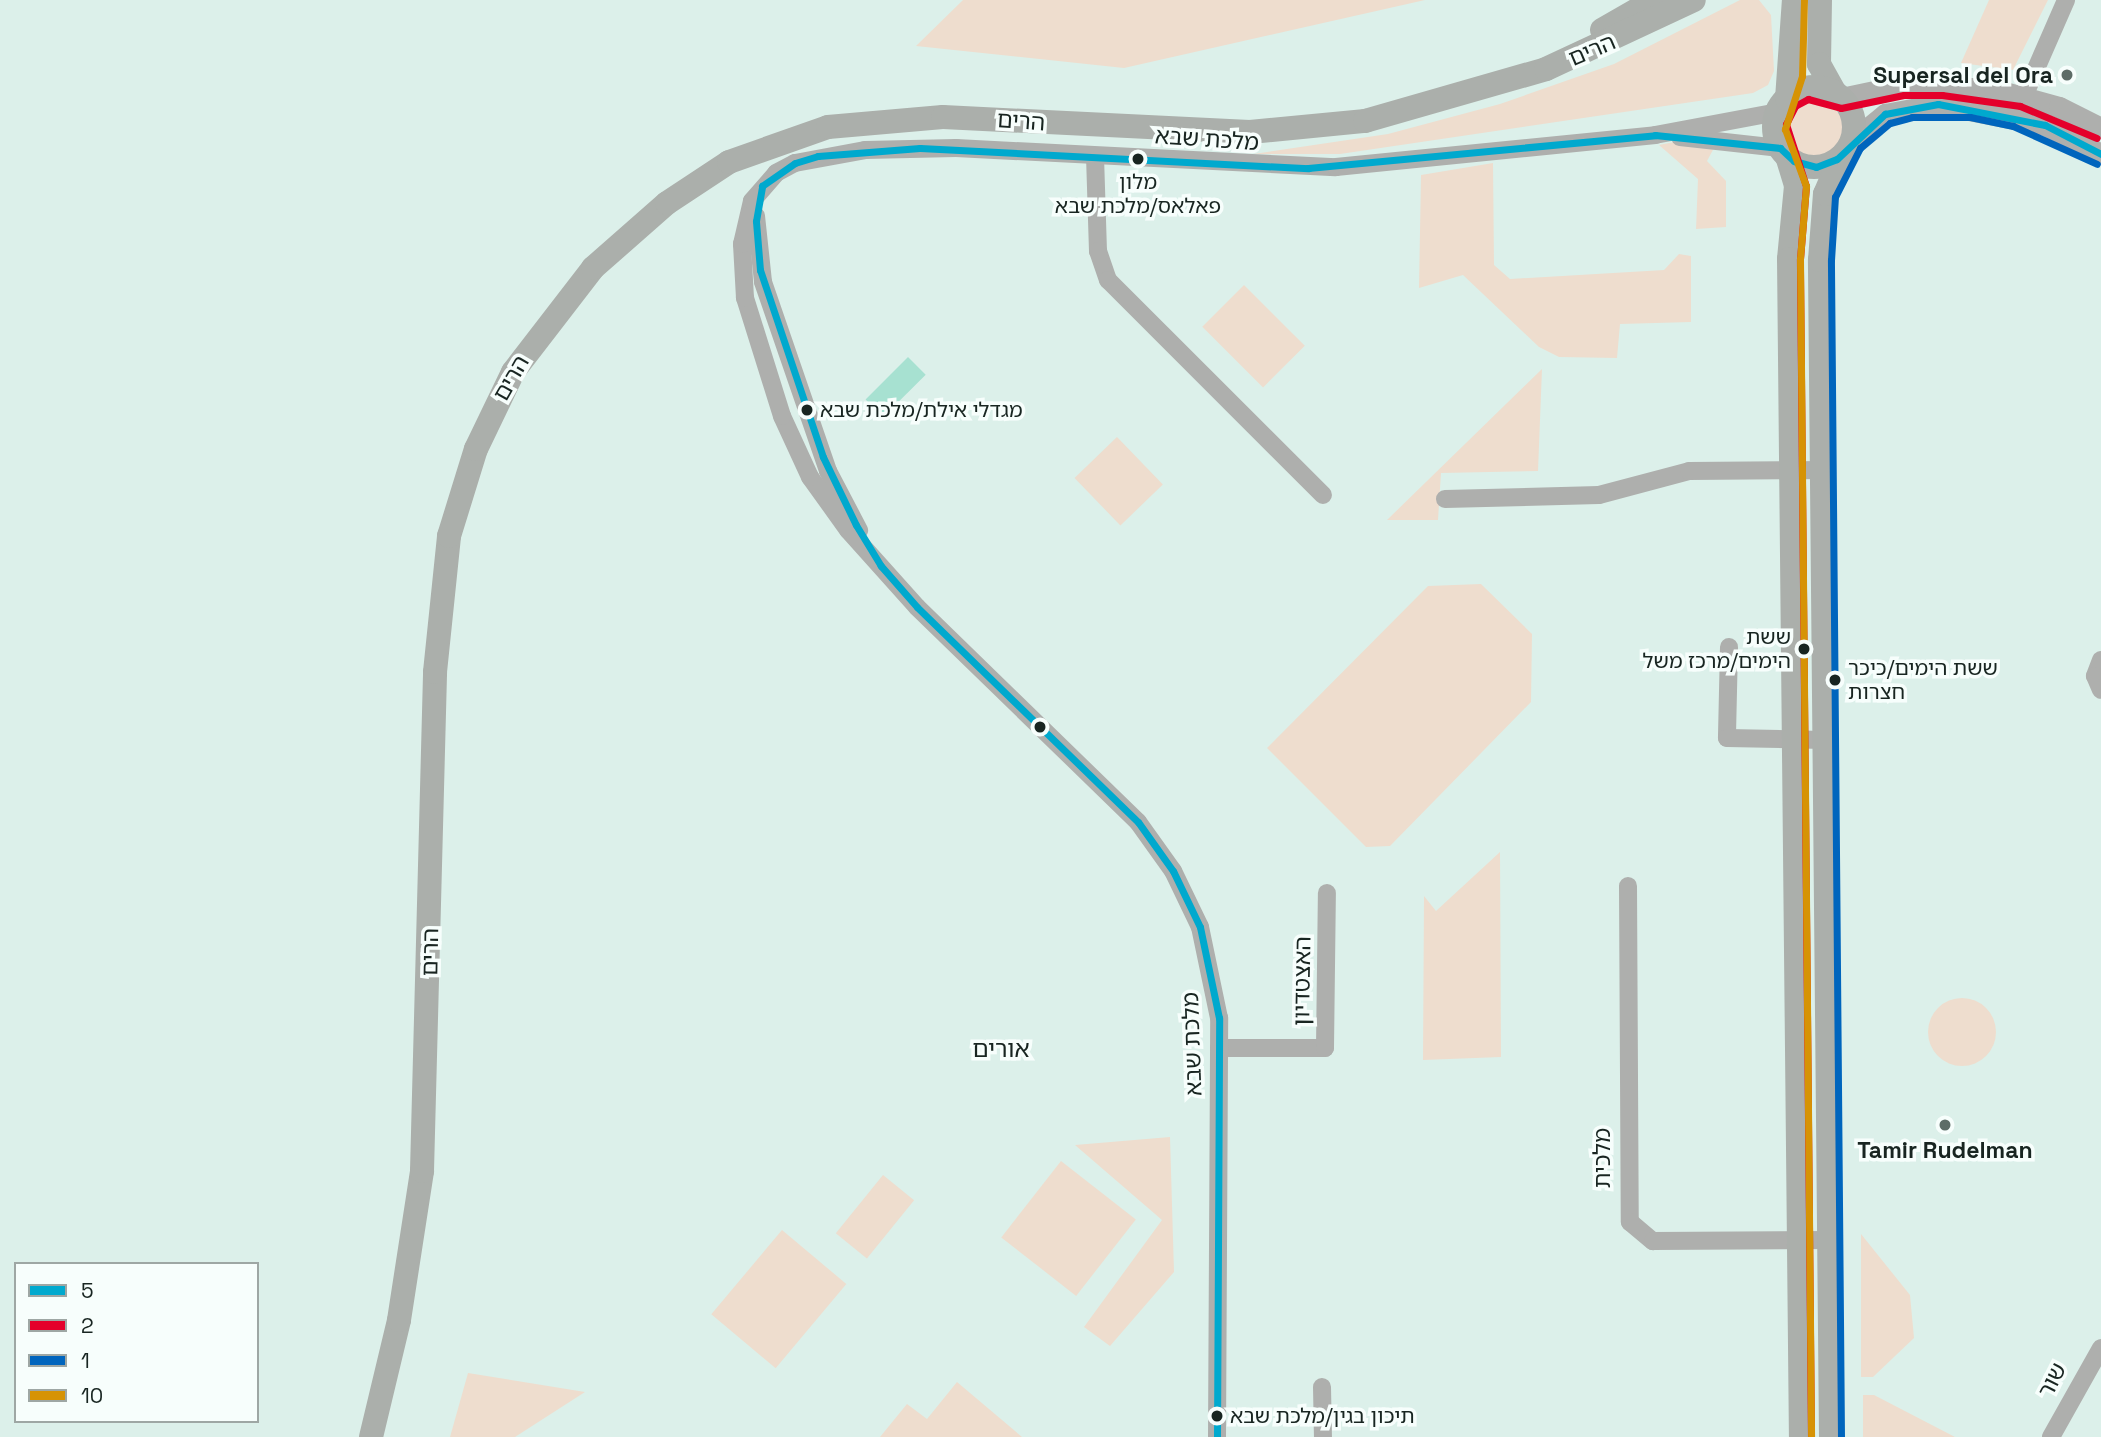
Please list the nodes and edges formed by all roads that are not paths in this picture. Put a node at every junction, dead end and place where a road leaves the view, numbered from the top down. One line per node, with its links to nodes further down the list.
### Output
1 (1654, 0): 6 (main road, הרים)
2 (1694, 0): 6 (main road, הרים)
3 (1820, 0): 7 (main road)
4 (2066, 0): 8 (street)
5 (1791, 5): 9 (main road)
6 (1485, 88): 35 (main road, הרים)
7 (1838, 95): 8 (street); 9 (main road); 13 (main road)
8 (2023, 96): 10 (street); 11 (street)
9 (1782, 105): 12 (street, מלכת שבא); 14 (main road)
10 (2016, 116): 13 (street); 15 (street)
11 (2101, 128)
12 (1655, 135): 14 (street, מלכת שבא); 16 (street, מלכת שבא)
13 (1846, 149): 14 (main road); 19 (main road)
14 (1784, 152): 18 (main road)
15 (2101, 154)
16 (1095, 156): 17 (street, מלכת שבא); 20 (street)
17 (762, 186): 22 (street, מלכת שבא); 22 (street, מלכת שבא)
18 (1791, 470): 19 (street); 21 (street); 26 (main road)
19 (1822, 470): 27 (main road)
20 (1323, 495)
21 (1445, 499)
22 (881, 566): 30 (street, מלכת שבא)
23 (1729, 648): 26 (street)
24 (2101, 660): 25 (street)
25 (2101, 690)
26 (1794, 740): 27 (street); 31 (main road)
27 (1824, 740): 32 (main road)
28 (1628, 886): 31 (street, מלכית)
29 (1327, 893): 30 (street, האצטדיון)
30 (1219, 1048): 36 (street, מלכת שבא)
31 (1799, 1239): 32 (street, מלכית); 38 (main road)
32 (1829, 1240): 39 (main road)
33 (2101, 1348): 40 (street, שור)
34 (1322, 1387): 37 (street)
35 (371, 1437)
36 (1217, 1437)
37 (1323, 1437)
38 (1801, 1437)
39 (1831, 1437)
40 (2051, 1437)

